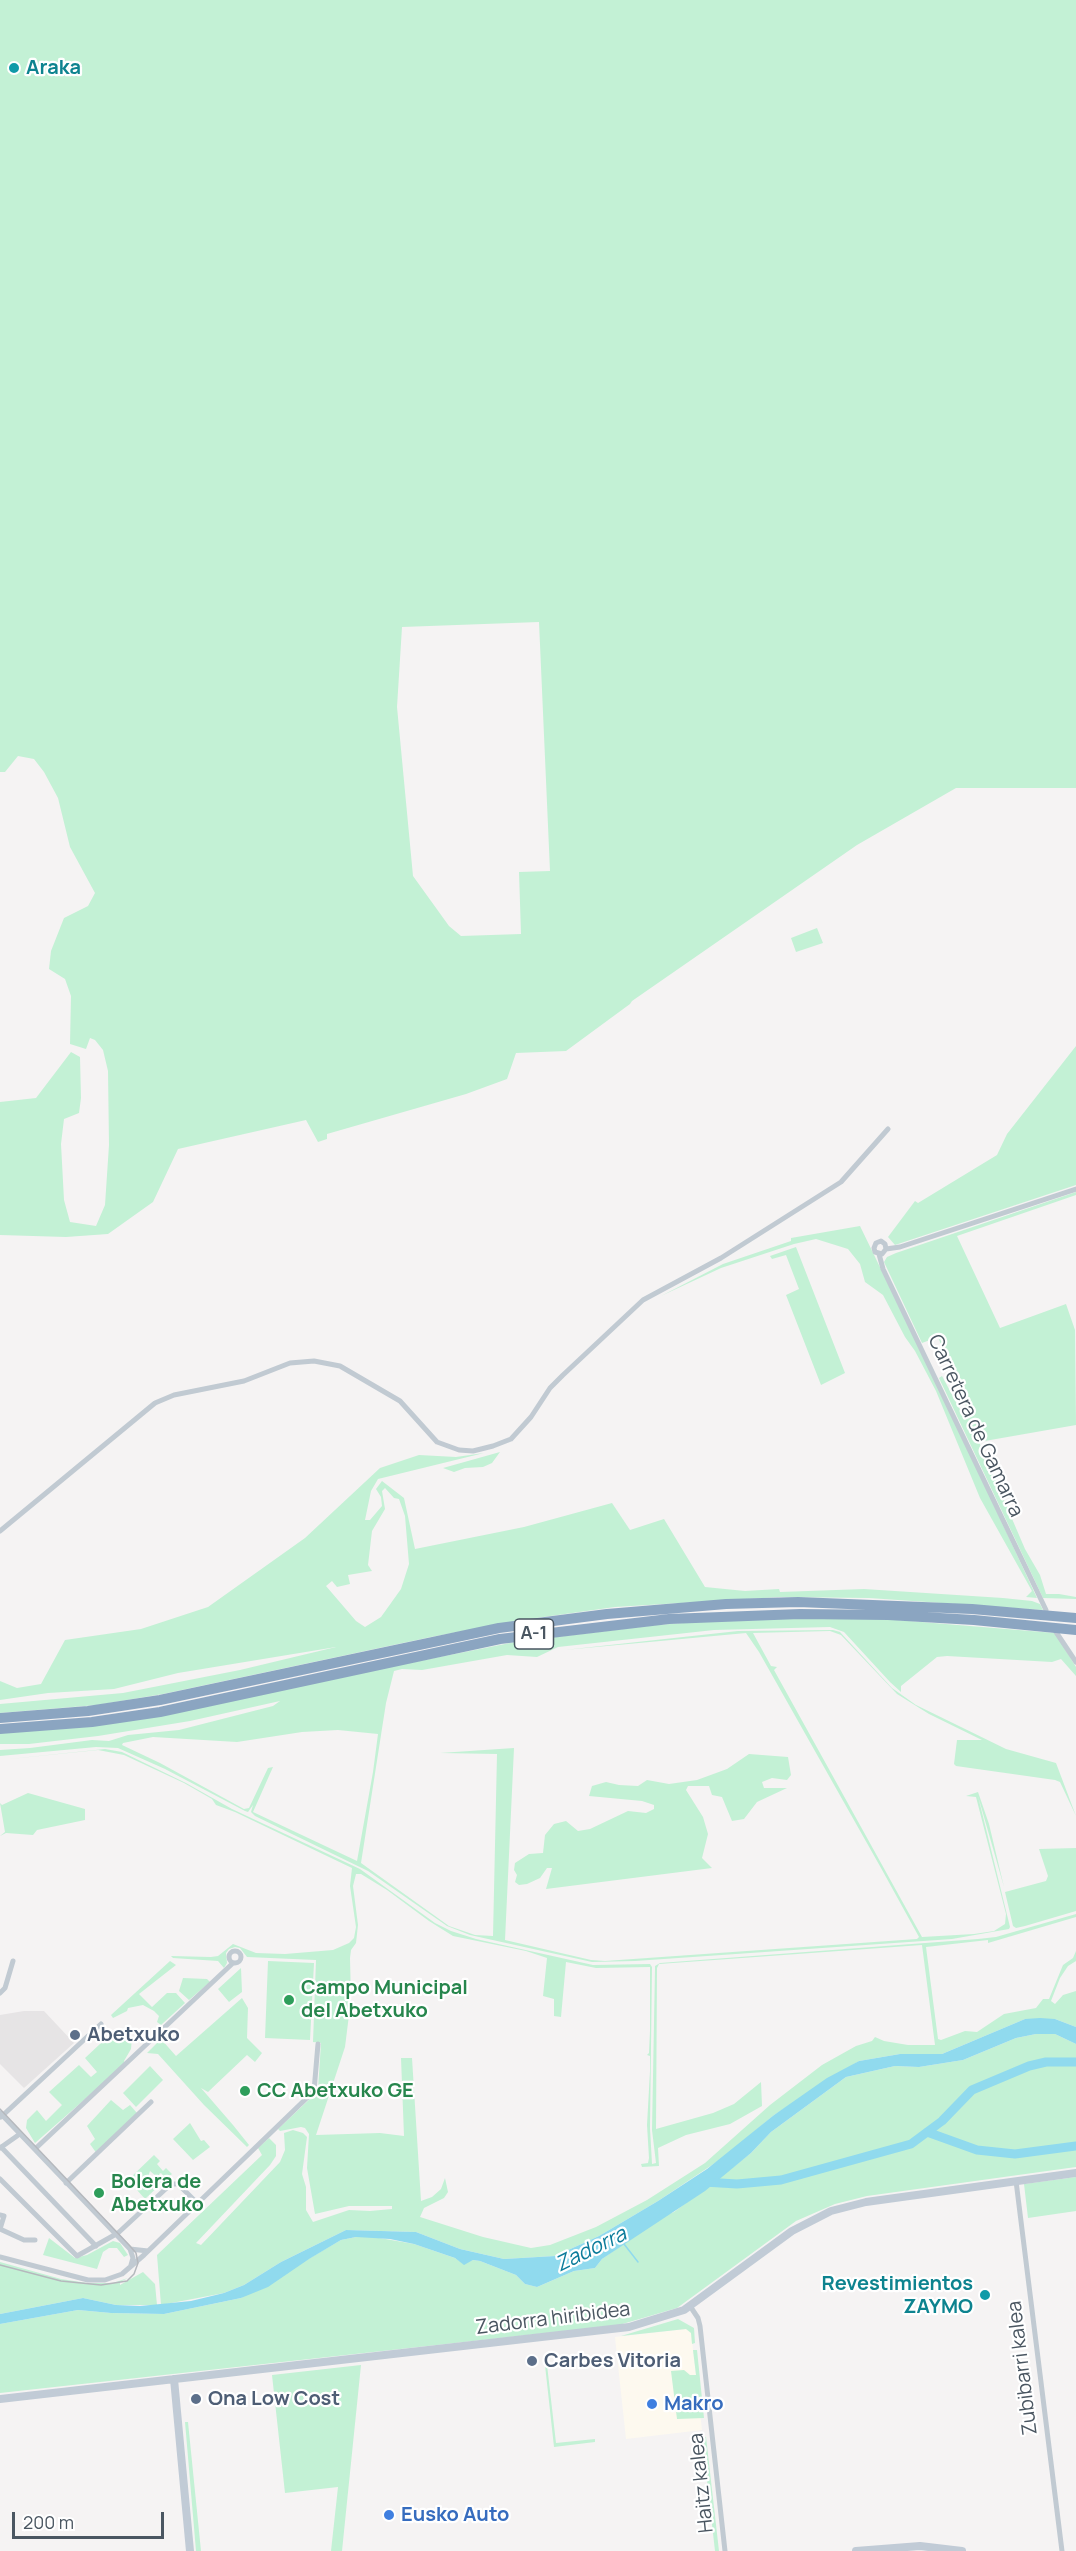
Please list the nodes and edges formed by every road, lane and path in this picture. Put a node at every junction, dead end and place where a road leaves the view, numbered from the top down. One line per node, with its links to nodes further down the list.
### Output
1 (888, 1129): 5 (street)
2 (1076, 1189): 3 (street)
3 (886, 1249): 4 (street); 4 (street)
4 (879, 1254): 6 (street, Carretera de Gamarra)
5 (0, 1531)
6 (1046, 1610)
7 (1076, 1618): 11 (highway, A-1)
8 (1076, 1630): 12 (highway, A-1)
9 (1056, 1632): 10 (street)
10 (1076, 1662)
11 (0, 1718)
12 (0, 1729)
13 (13, 1961): 15 (street)
14 (234, 1963): 22 (street)
15 (0, 1993)
16 (100, 2024): 19 (street)
17 (318, 2044): 27 (street)
18 (151, 2102): 26 (street)
19 (1, 2115): 22 (street)
20 (17, 2136): 21 (street)
21 (0, 2148): 31 (street)
22 (35, 2149): 26 (street)
23 (1076, 2173): 25 (main road, Zadorra hiribidea)
24 (0, 2180): 31 (street)
25 (1016, 2181): 36 (main road, Zadorra hiribidea); 43 (street, Zubibarri kalea)
26 (66, 2183): 29 (street)
27 (197, 2204): 29 (street); 33 (street)
28 (0, 2215): 30 (street)
29 (116, 2235): 31 (street); 32 (street)
30 (35, 2241)
31 (96, 2246)
32 (130, 2249): 33 (street); 35 (street)
33 (148, 2251): 35 (street)
34 (0, 2257): 35 (street)
35 (130, 2267)
36 (690, 2306): 37 (main road, Zadorra hiribidea); 40 (street, Haitz kalea)
37 (174, 2379): 38 (main road, Zadorra hiribidea); 39 (main road)
38 (0, 2399)
39 (190, 2551)
40 (724, 2551)
41 (856, 2551): 42 (main road)
42 (962, 2551)
43 (1062, 2551)

